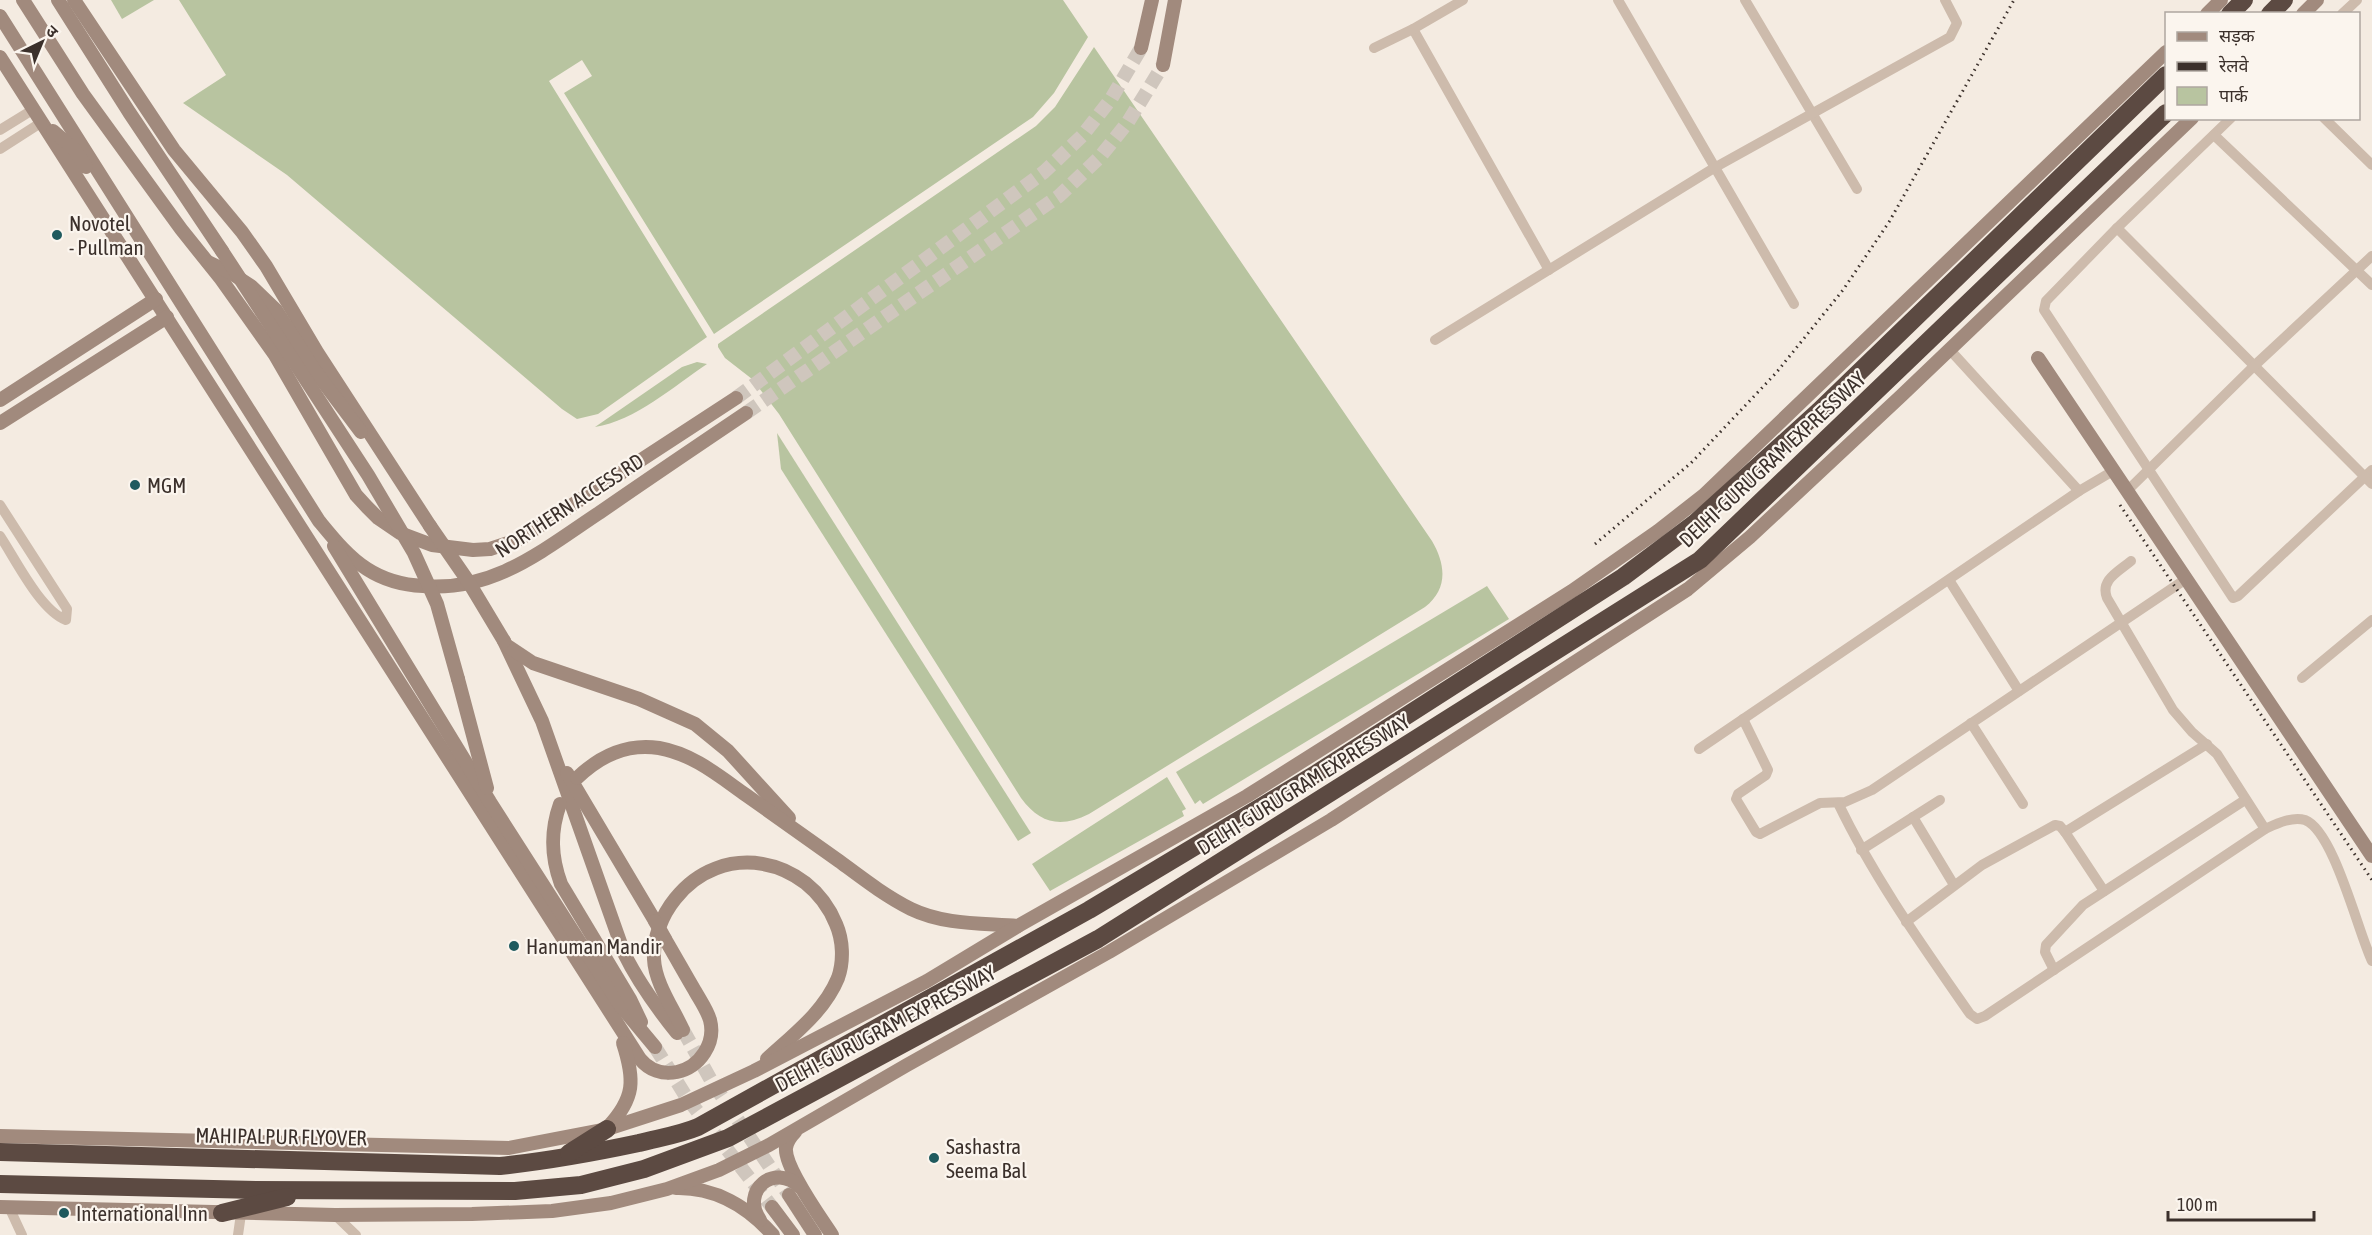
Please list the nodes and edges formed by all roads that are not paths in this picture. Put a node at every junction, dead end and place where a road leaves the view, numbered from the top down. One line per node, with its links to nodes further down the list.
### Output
1 (23, 0): 44 (main road, NORTHERN ACCESS RD)
2 (58, 0): 84 (main road, bridge)
3 (74, 0): 59 (main road)
4 (1152, 0): 22 (main road)
5 (1175, 0): 26 (main road)
6 (1463, 0): 21 (street)
7 (1618, 0): 39 (street)
8 (1745, 0): 29 (street)
9 (1945, 0): 29 (street)
10 (2221, 0): 15 (main road)
11 (2244, 0): 16 (highway)
12 (2284, 0): 17 (highway)
13 (2317, 0): 18 (main road)
14 (2357, 0): 19 (street)
15 (2209, 12)
16 (2232, 12)
17 (2272, 12)
18 (2305, 12)
19 (2344, 12)
20 (0, 16): 41 (main road, NORTHERN ACCESS RD)
21 (1413, 29): 23 (street); 45 (street)
22 (1141, 48)
23 (1374, 48)
24 (2165, 53): 97 (main road)
25 (0, 57): 28 (main road)
26 (1163, 64)
27 (2165, 76): 106 (highway, DELHI-GURUGRAM EXPRESSWAY)
28 (34, 109): 34 (main road); 35 (street)
29 (1812, 113): 39 (street); 40 (street)
30 (2165, 114): 109 (highway, DELHI-GURUGRAM EXPRESSWAY)
31 (2190, 120): 52 (main road)
32 (2229, 120): 36 (street)
33 (2326, 120): 38 (street)
34 (42, 122): 37 (street); 41 (main road); 48 (main road)
35 (0, 130)
36 (2214, 135): 42 (street); 46 (street)
37 (0, 149)
38 (2372, 165)
39 (1714, 168): 45 (street); 49 (street)
40 (1857, 189)
41 (113, 193): 66 (main road, NORTHERN ACCESS RD)
42 (2117, 228): 54 (street); 60 (street)
43 (2372, 256): 46 (street)
44 (206, 261): 55 (main road, NORTHERN ACCESS RD); 59 (main road)
45 (1549, 270): 51 (street)
46 (2357, 270): 47 (street); 54 (street)
47 (2372, 285)
48 (156, 299): 50 (main road); 56 (main road)
49 (1794, 304)
50 (167, 317): 58 (main road); 100 (main road)
51 (1435, 340)
52 (1950, 350): 63 (street); 103 (main road)
53 (2037, 358): 61 (main road)
54 (2254, 366): 60 (street); 62 (street)
55 (736, 398)
56 (0, 400)
57 (746, 413): 66 (main road, NORTHERN ACCESS RD)
58 (0, 423)
59 (388, 464): 73 (main road, bridge)
60 (2149, 469): 62 (street); 64 (street)
61 (2113, 471): 63 (street); 64 (main road)
62 (2370, 477)
63 (2079, 491): 70 (street)
64 (2127, 491): 69 (main road)
65 (0, 505): 67 (street)
66 (318, 521): 84 (main road)
67 (0, 536)
68 (2131, 561): 72 (street)
69 (2186, 579): 72 (street); 92 (main road)
70 (1948, 580): 75 (street); 76 (street)
71 (2372, 620): 74 (street)
72 (2120, 622): 75 (street); 79 (street)
73 (504, 641): 78 (main road); 93 (main road)
74 (2302, 678)
75 (2019, 691): 77 (street)
76 (1743, 719): 80 (street); 85 (street)
77 (1971, 723): 85 (street); 87 (street)
78 (549, 740): 100 (main road, bridge); 101 (main road)
79 (2207, 744): 83 (street); 90 (street)
80 (1699, 749)
81 (577, 778): 93 (main road)
82 (1940, 800): 88 (street)
83 (2246, 800): 89 (street); 95 (street)
84 (490, 802): 86 (main road)
85 (1838, 803): 91 (street)
86 (560, 804)
87 (2023, 804)
88 (1913, 817): 91 (street); 94 (street)
89 (2265, 829): 98 (street); 99 (street)
90 (2065, 832): 94 (street); 95 (street)
91 (1861, 850): 96 (street)
92 (2372, 856)
93 (845, 866): 97 (main road)
94 (1954, 885): 96 (street)
95 (2104, 891): 99 (street)
96 (1906, 922): 99 (street)
97 (1018, 926): 101 (main road)
98 (2372, 961)
99 (2054, 970)
100 (609, 1012): 102 (main road)
101 (754, 1071): 102 (main road)
102 (607, 1129): 104 (main road); 106 (highway)
103 (795, 1132): 108 (main road); 110 (main road)
104 (0, 1136)
105 (0, 1152): 106 (highway, MAHIPALPUR FLYOVER)
106 (560, 1159)
107 (0, 1184): 109 (highway)
108 (667, 1189): 116 (main road); 117 (main road)
109 (311, 1190): 114 (highway)
110 (804, 1191): 117 (main road); 124 (main road)
111 (789, 1195): 123 (main road)
112 (4, 1207): 114 (main road); 118 (street)
113 (772, 1207): 122 (main road)
114 (222, 1213): 115 (main road)
115 (241, 1214): 116 (main road); 119 (street)
116 (335, 1215): 120 (street)
117 (763, 1223): 121 (main road)
118 (22, 1235)
119 (238, 1235)
120 (356, 1235)
121 (773, 1235)
122 (792, 1235)
123 (815, 1235)
124 (832, 1235)

